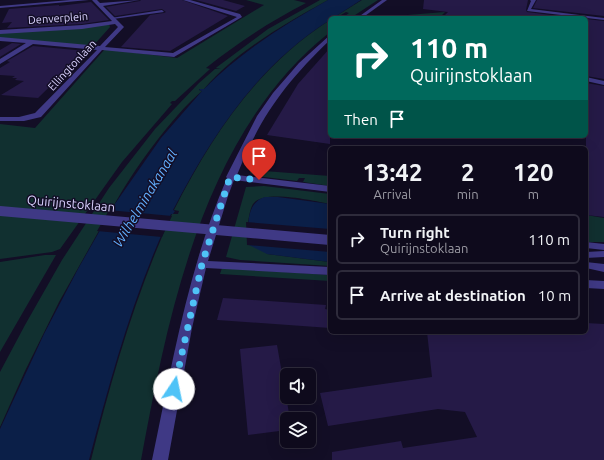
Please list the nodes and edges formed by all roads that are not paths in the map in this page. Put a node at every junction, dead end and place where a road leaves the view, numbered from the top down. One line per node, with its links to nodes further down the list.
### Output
1 (87, 0): 7 (street)
2 (94, 0): 8 (street)
3 (138, 0): 8 (street)
4 (185, 0): 20 (street, Denverplein)
5 (385, 0): 11 (street)
6 (532, 0): 12 (lane)
7 (49, 2): 9 (street)
8 (99, 5): 15 (street)
9 (0, 7)
10 (162, 11): 15 (lane)
11 (361, 16)
12 (579, 16)
13 (588, 17): 14 (lane)
14 (604, 19)
15 (114, 20): 16 (street, Denverplein); 20 (street, Ellingtonlaan)
16 (0, 32)
17 (0, 39): 19 (street, Denverplein)
18 (328, 39): 25 (street)
19 (33, 41): 20 (street, Denverplein); 21 (street)
20 (100, 48): 24 (street, Ellingtonlaan)
21 (0, 62)
22 (588, 80): 23 (street)
23 (604, 84)
24 (0, 119)
25 (230, 177): 26 (street); 33 (street)
26 (328, 189)
27 (0, 211): 28 (street, Quirijnstoklaan, bridge)
28 (328, 240)
29 (588, 245): 30 (street)
30 (604, 247)
31 (588, 254): 32 (street)
32 (604, 254)
33 (202, 264): 36 (street); 39 (street)
34 (588, 265): 35 (street)
35 (604, 268)
36 (328, 271)
37 (588, 284): 38 (street)
38 (604, 285)
39 (160, 460)

